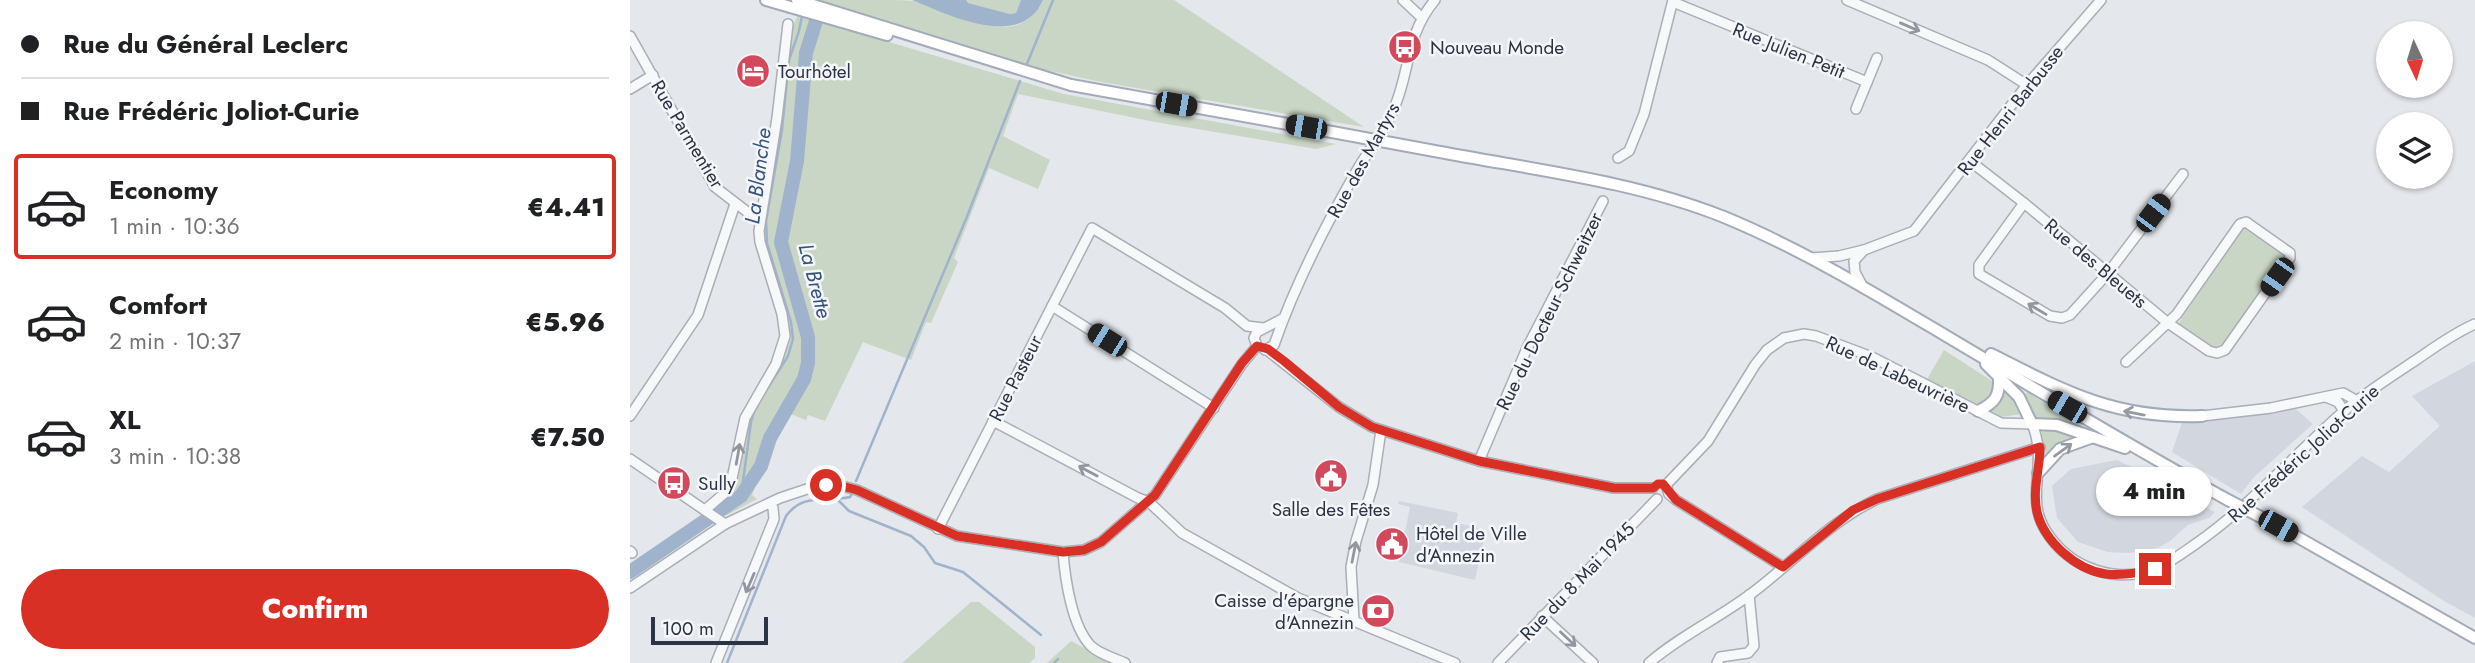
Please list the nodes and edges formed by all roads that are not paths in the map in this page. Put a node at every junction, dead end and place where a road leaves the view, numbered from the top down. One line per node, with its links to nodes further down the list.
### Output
1 (766, 0): 12 (main road)
2 (797, 0): 12 (main road)
3 (1403, 0): 8 (street)
4 (1435, 0): 8 (street, Rue des Martyrs)
5 (1847, 0): 15 (street, one-way to 15)
6 (2101, 0): 15 (street, Rue Henri Barbusse)
7 (1673, 1): 14 (street, Rue Julien Petit); 18 (street)
8 (1422, 17): 30 (street, Rue des Martyrs)
9 (788, 24): 24 (street)
10 (630, 36): 13 (street, Rue Parmentier)
11 (1877, 58): 14 (street)
12 (991, 62): 26 (main road, bridge)
13 (653, 75): 16 (street); 22 (street, Rue Parmentier)
14 (1867, 82): 17 (street)
15 (2027, 86): 19 (street, Rue Henri Barbusse)
16 (630, 89)
17 (1856, 109)
18 (1618, 158)
19 (1970, 161): 23 (street, Rue des Bleuets); 25 (street, Rue Henri Barbusse)
20 (2183, 174): 27 (street)
21 (1602, 201): 57 (street, Rue du Docteur Schweitzer)
22 (735, 204): 24 (street, Rue Parmentier); 49 (street)
23 (2024, 204): 27 (street, Rue des Bleuets); 27 (street, one-way to 23)
24 (759, 221): 65 (street, one-way to 24)
25 (1864, 250): 26 (street); 28 (street)
26 (1810, 258): 28 (main road)
27 (2108, 273): 31 (street, Rue des Bleuets)
28 (1863, 287): 38 (main road)
29 (1052, 306): 33 (street, Rue Pasteur); 46 (street); 51 (street, Rue Pasteur)
30 (1283, 319): 34 (street); 35 (street, Rue des Martyrs)
31 (2168, 323): 31 (street); 40 (street)
32 (2475, 324): 42 (street, Rue Frédéric Joliot-Curie)
33 (1248, 326): 34 (street); 36 (street)
34 (1264, 328): 35 (street); 36 (street)
35 (1276, 339): 37 (street); 39 (street)
36 (1256, 342): 37 (street); 46 (street)
37 (1268, 349): 39 (street)
38 (1977, 354): 41 (main road); 50 (main road, one-way to 38); 58 (main road)
39 (1284, 361): 53 (street)
40 (2126, 362)
41 (1999, 377): 47 (main road); 52 (main road)
42 (2377, 386): 43 (street); 45 (street, Rue Frédéric Joliot-Curie)
43 (2343, 393): 44 (street); 45 (street)
44 (2326, 397): 48 (street); 50 (street)
45 (2357, 401): 48 (street, Rue Frédéric Joliot-Curie)
46 (1214, 408): 63 (street)
47 (1978, 411): 52 (street, Rue de Labeuvrière); 61 (street, Rue de Labeuvrière)
48 (2344, 411): 59 (street, Rue Frédéric Joliot-Curie)
49 (630, 416)
50 (2202, 416)
51 (993, 421): 63 (street, one-way to 51); 67 (street, Rue Pasteur)
52 (2032, 424): 54 (main road); 55 (street, Rue Frédéric Joliot-Curie)
53 (1381, 430): 57 (street); 73 (street, one-way to 53)
54 (2093, 437): 58 (main road); 59 (main road, one-way to 54)
55 (2040, 447): 59 (street, Rue Frédéric Joliot-Curie); 69 (street)
56 (630, 459): 65 (street)
57 (1479, 461): 60 (street)
58 (2171, 469): 74 (main road, bridge)
59 (2038, 473)
60 (1653, 488): 61 (street); 62 (street)
61 (1668, 489): 62 (street); 69 (street)
62 (1657, 499): 72 (street, Rue du 8 Mai 1945)
63 (1149, 502): 68 (street); 73 (street)
64 (770, 503): 66 (street); 67 (street); 75 (street, one-way to 75)
65 (706, 511): 66 (street)
66 (723, 523): 70 (street)
67 (939, 529): 68 (street)
68 (1063, 552): 76 (street)
69 (1783, 567): 71 (street)
70 (630, 588)
71 (1749, 595): 80 (street); 81 (street)
72 (1542, 616): 78 (street, Rue du 8 Mai 1945); 79 (street, one-way to 79)
73 (1354, 620): 77 (street)
74 (2475, 638)
75 (716, 663)
76 (1125, 663)
77 (1455, 663)
78 (1498, 663)
79 (1593, 663)
80 (1649, 663)
81 (1717, 663)

